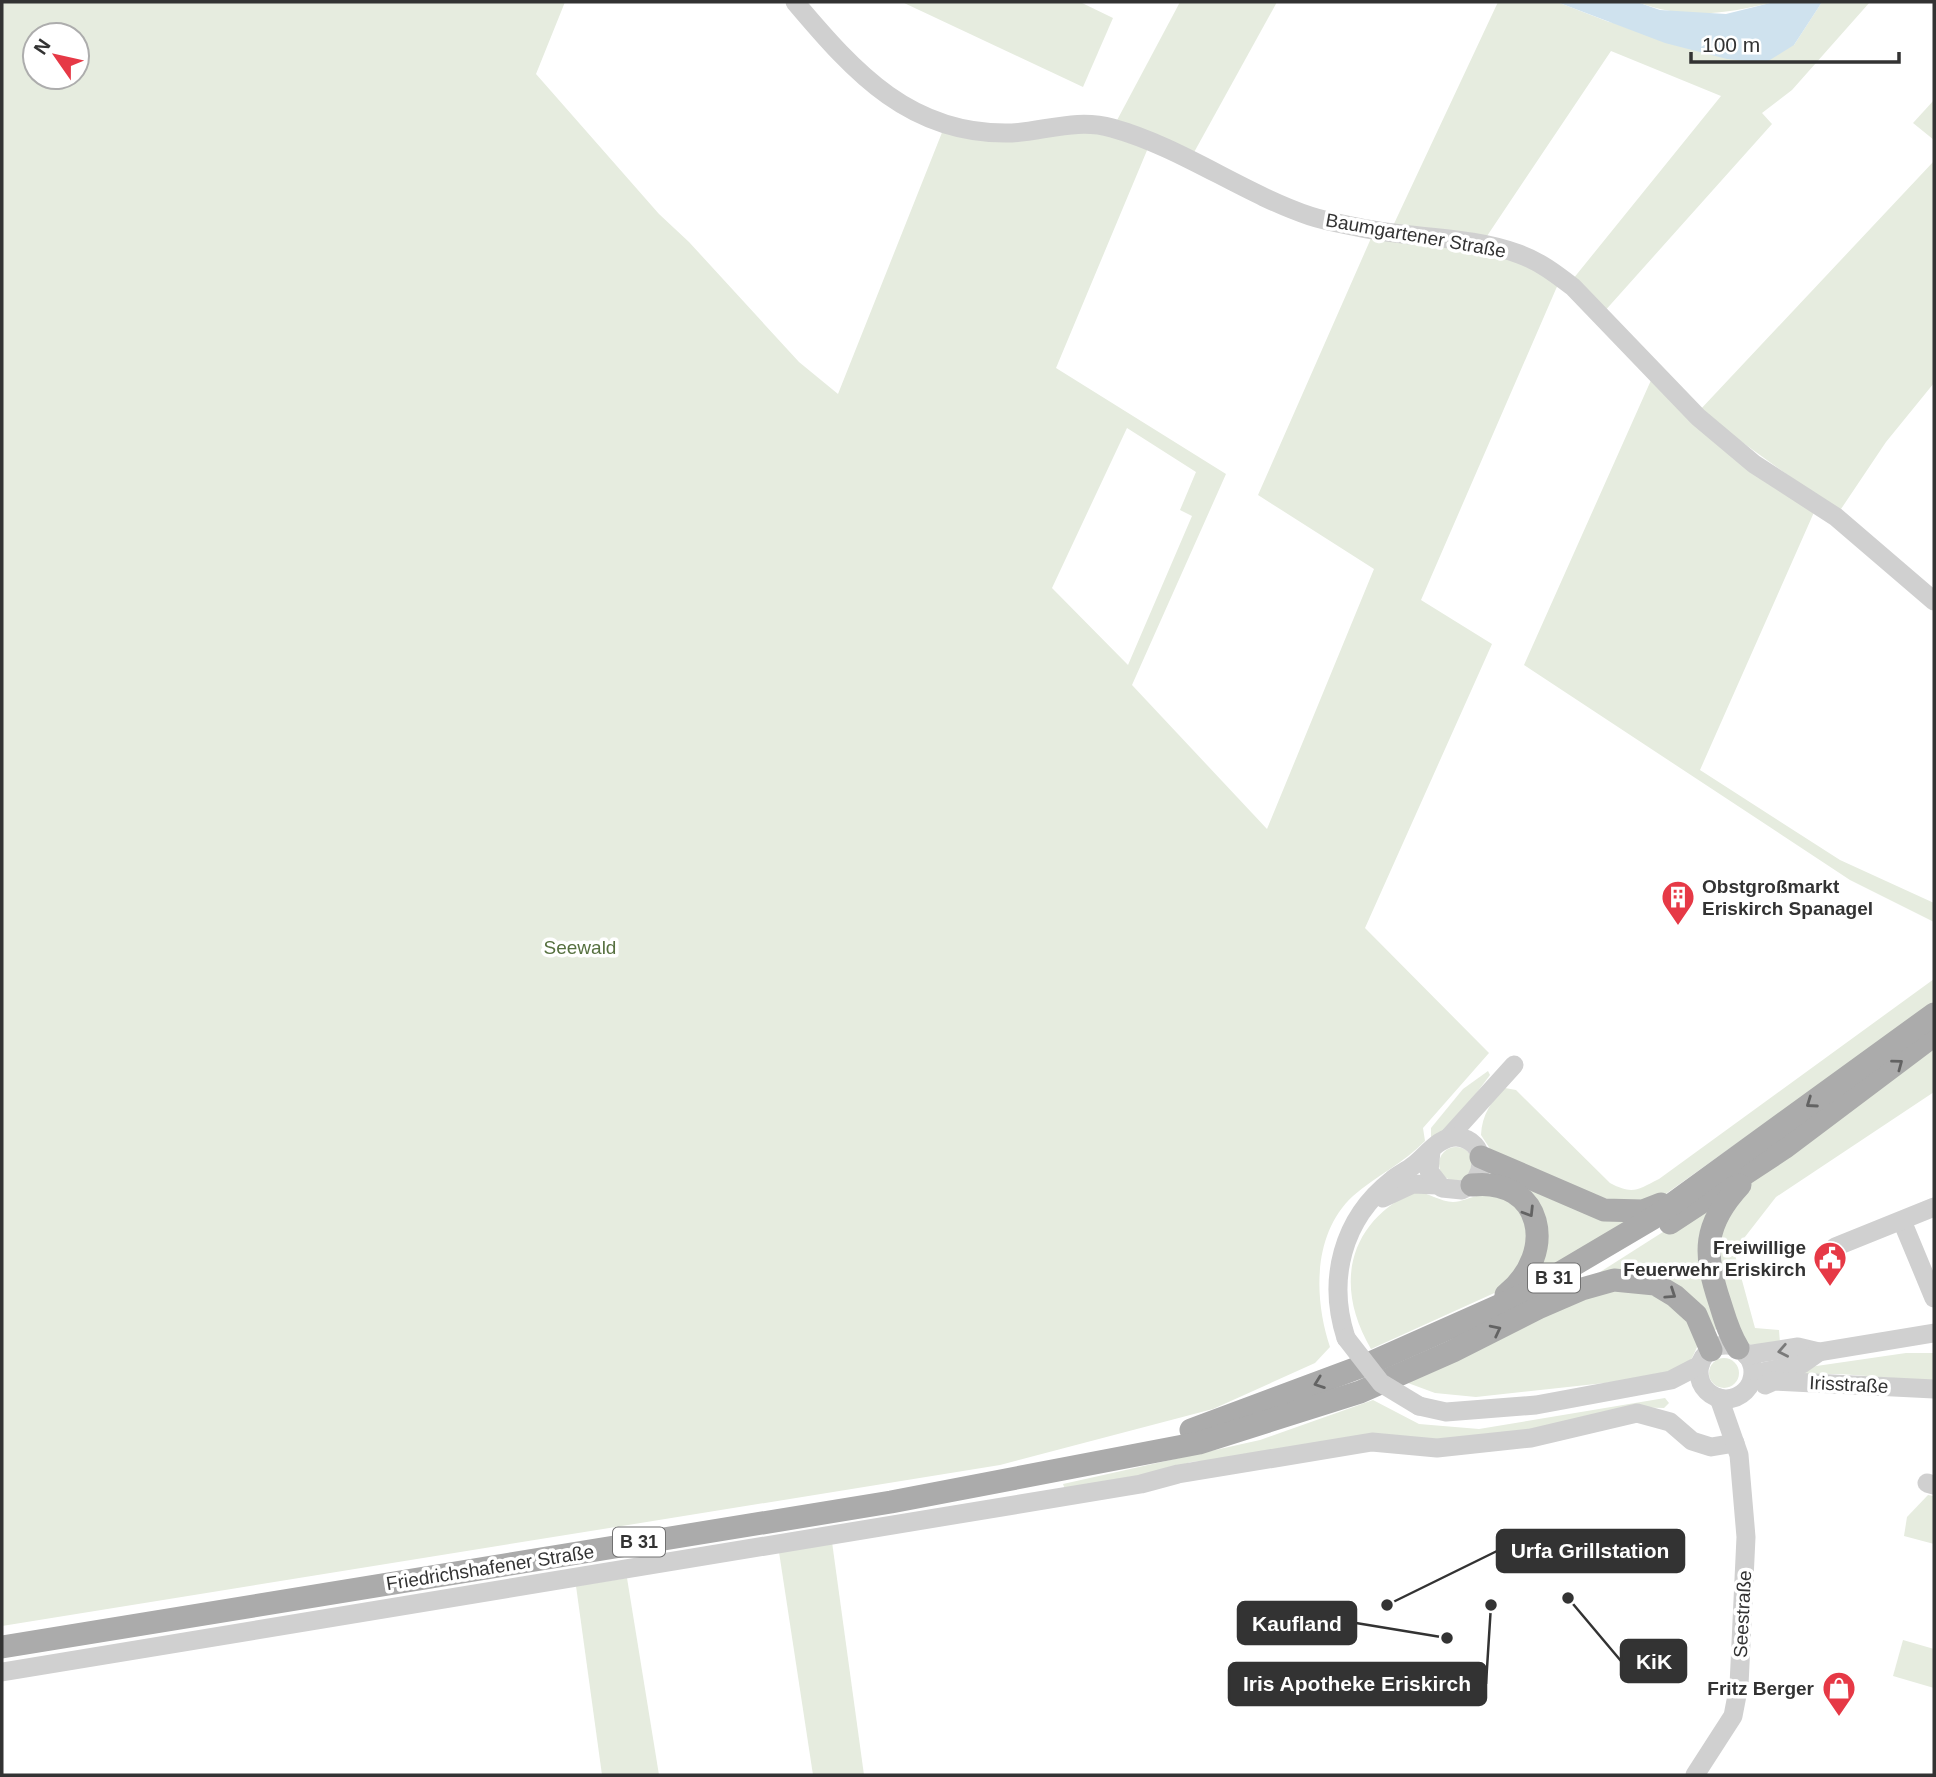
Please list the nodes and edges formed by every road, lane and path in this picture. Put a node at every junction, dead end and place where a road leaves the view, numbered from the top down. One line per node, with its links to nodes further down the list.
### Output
1 (795, 2): 2 (street, Baumgartener Straße)
2 (1934, 601)
3 (1934, 1014): 11 (main road, B 31, one-way to 11)
4 (1934, 1035): 8 (main road, B 31, one-way to 4)
5 (1514, 1065): 6 (street)
6 (1476, 1107): 7 (street); 9 (street)
7 (1448, 1138): 9 (street); 10 (street)
8 (1784, 1148): 19 (main road, B 31); 22 (main road)
9 (1477, 1150): 11 (main road); 13 (street)
10 (1432, 1151): 12 (street); 14 (street)
11 (1706, 1178): 20 (main road, B 31)
12 (1437, 1185): 13 (street); 14 (street)
13 (1472, 1185): 20 (main road, one-way to 20)
14 (1367, 1206): 24 (street, bridge)
15 (1934, 1207): 16 (street)
16 (1902, 1222): 17 (street); 18 (street)
17 (1835, 1247)
18 (1934, 1298)
19 (1538, 1308): 24 (main road, one-way to 24); 30 (main road, B 31, one-way to 19)
20 (1449, 1328): 30 (main road, B 31, one-way to 30)
21 (1934, 1333): 23 (street)
22 (1742, 1352): 23 (street, one-way to 22); 24 (street); 25 (street)
23 (1819, 1352): 25 (street)
24 (1704, 1366): 28 (street)
25 (1759, 1380): 26 (street, Irisstraße); 27 (street)
26 (1934, 1388)
27 (1740, 1395): 28 (street); 29 (street, Seestraße)
28 (1719, 1398): 29 (street, Seestraße)
29 (1735, 1443): 32 (street); 33 (street, Seestraße)
30 (1101, 1462): 31 (main road, Friedrichshafener Straße / B 31)
31 (2, 1647)
32 (2, 1672)
33 (1695, 1775)

